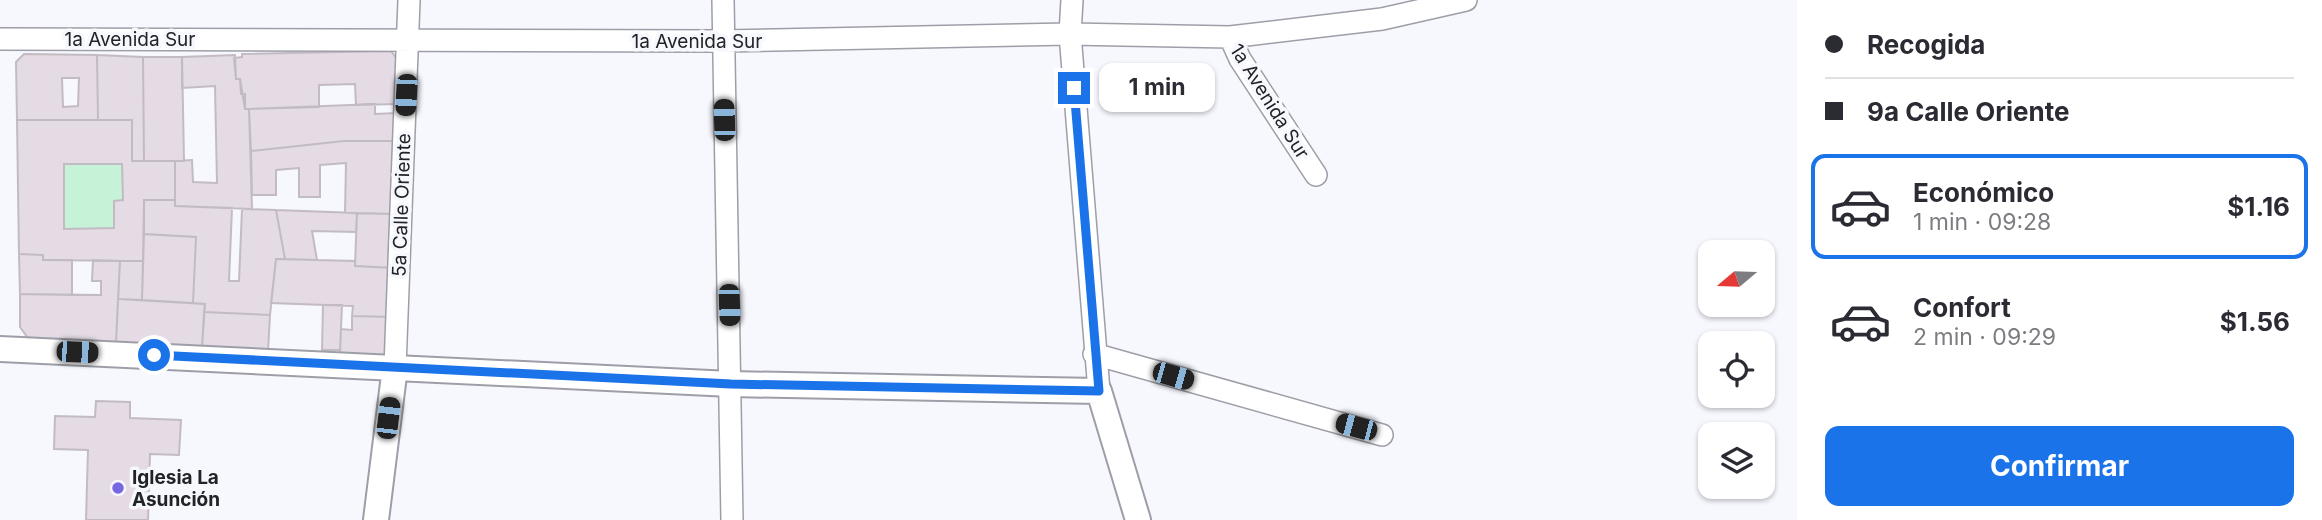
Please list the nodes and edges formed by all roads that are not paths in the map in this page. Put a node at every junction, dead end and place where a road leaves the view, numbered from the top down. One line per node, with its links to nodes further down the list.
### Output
1 (409, 0): 8 (street, 5a Calle Oriente)
2 (723, 0): 9 (street)
3 (1072, 0): 5 (street)
4 (1466, 0): 6 (street)
5 (1070, 34): 6 (street, 1a Avenida Sur); 9 (street, 1a Avenida Sur); 12 (street)
6 (1230, 37): 10 (street, 1a Avenida Sur)
7 (0, 39): 8 (street, 1a Avenida Sur)
8 (408, 41): 9 (street, 1a Avenida Sur); 13 (street, 5a Calle Oriente)
9 (722, 41): 14 (street)
10 (1316, 175)
11 (0, 349): 13 (street)
12 (1094, 355): 15 (street); 16 (street)
13 (395, 367): 14 (street); 17 (street)
14 (731, 384): 15 (street); 18 (street)
15 (1099, 391): 19 (street)
16 (1382, 435)
17 (376, 520)
18 (732, 520)
19 (1138, 520)

